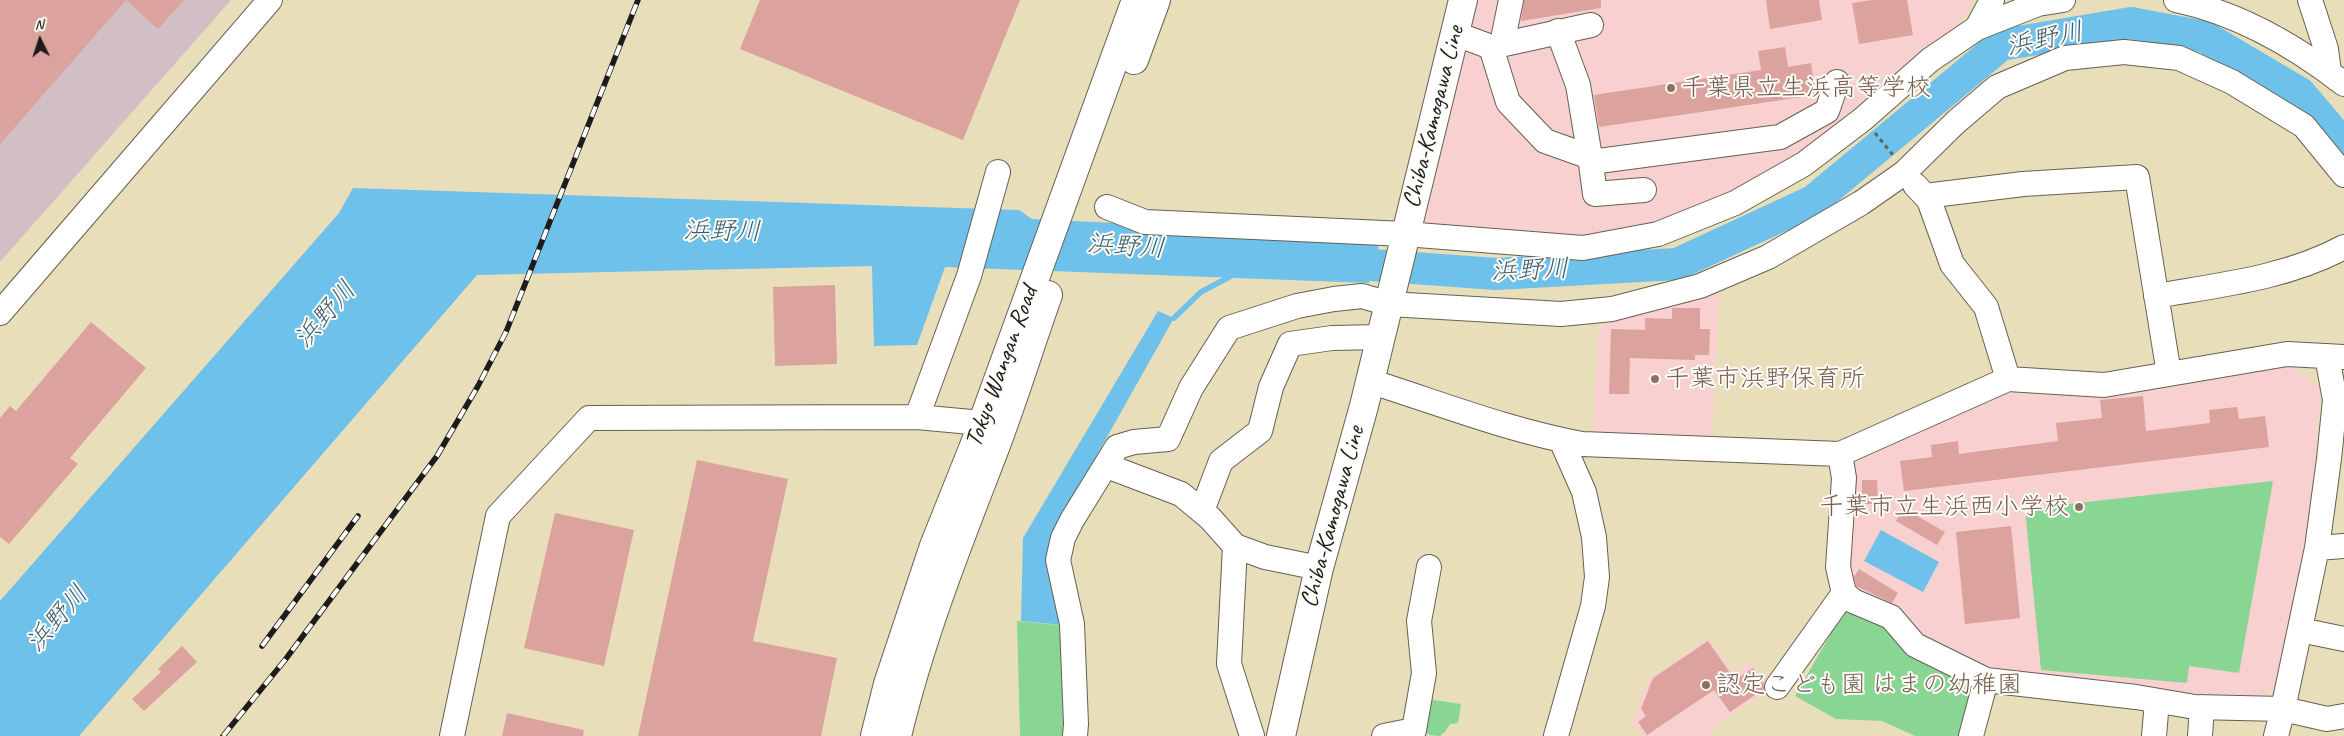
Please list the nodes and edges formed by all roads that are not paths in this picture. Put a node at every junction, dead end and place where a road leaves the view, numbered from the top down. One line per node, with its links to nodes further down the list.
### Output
1 (270, 0): 31 (street)
2 (1136, 0): 26 (main road, Tokyo Wangan Road)
3 (1156, 0): 26 (main road, Tokyo Wangan Road)
4 (1463, 0): 15 (main road, Chiba-Kamogawa Line)
5 (1511, 0): 16 (street)
6 (1992, 0): 13 (street)
7 (2063, 0): 13 (street)
8 (2176, 0): 11 (street)
9 (2234, 0): 11 (street)
10 (2310, 0): 17 (street)
11 (2248, 23): 17 (street)
12 (1590, 25): 14 (street)
13 (1977, 28): 27 (street)
14 (1558, 31): 16 (street); 19 (street)
15 (1456, 34): 16 (street); 27 (main road, Chiba-Kamogawa Line)
16 (1496, 45): 19 (street)
17 (2336, 78)
18 (1837, 82): 19 (street)
19 (1590, 160): 23 (street)
20 (1900, 165): 22 (street); 24 (street); 30 (street)
21 (998, 172): 37 (street)
22 (2344, 175)
23 (1644, 190)
24 (1925, 196): 29 (street); 35 (street)
25 (1107, 207): 27 (street)
26 (1067, 215): 38 (main road, Tokyo Wangan Road)
27 (1405, 234): 30 (main road, Chiba-Kamogawa Line)
28 (2344, 247): 29 (street)
29 (2156, 296): 34 (street)
30 (1389, 302): 32 (main road, Chiba-Kamogawa Line); 41 (street)
31 (0, 313)
32 (1381, 337): 36 (main road, Chiba-Kamogawa Line); 42 (street)
33 (2335, 357): 34 (street); 45 (street)
34 (2169, 374): 35 (street)
35 (2008, 379): 40 (street)
36 (1369, 382): 39 (street); 47 (main road, Chiba-Kamogawa Line)
37 (917, 417): 38 (street); 57 (street)
38 (992, 425): 58 (main road, Tokyo Wangan Road); 59 (main road, Tokyo Wangan Road)
39 (1561, 440): 40 (street); 64 (street)
40 (1840, 454): 48 (street)
41 (1107, 466): 42 (street); 60 (street)
42 (1202, 511): 43 (street)
43 (1235, 546): 47 (street); 61 (street)
44 (2344, 546): 45 (street)
45 (2316, 548): 49 (street)
46 (1429, 567): 63 (street)
47 (1318, 568): 62 (main road, Chiba-Kamogawa Line)
48 (1844, 593): 51 (street); 52 (street)
49 (2300, 630): 50 (street); 55 (street)
50 (2344, 639)
51 (1986, 680): 53 (street); 65 (street)
52 (1777, 687)
53 (2157, 701): 54 (street); 66 (street)
54 (2202, 707): 55 (street); 67 (street)
55 (2283, 709): 56 (street); 68 (street)
56 (2344, 716)
57 (452, 736)
58 (875, 736)
59 (898, 736)
60 (1075, 736)
61 (1252, 736)
62 (1281, 736)
63 (1384, 736)
64 (1556, 736)
65 (1971, 736)
66 (2154, 736)
67 (2200, 736)
68 (2276, 736)

